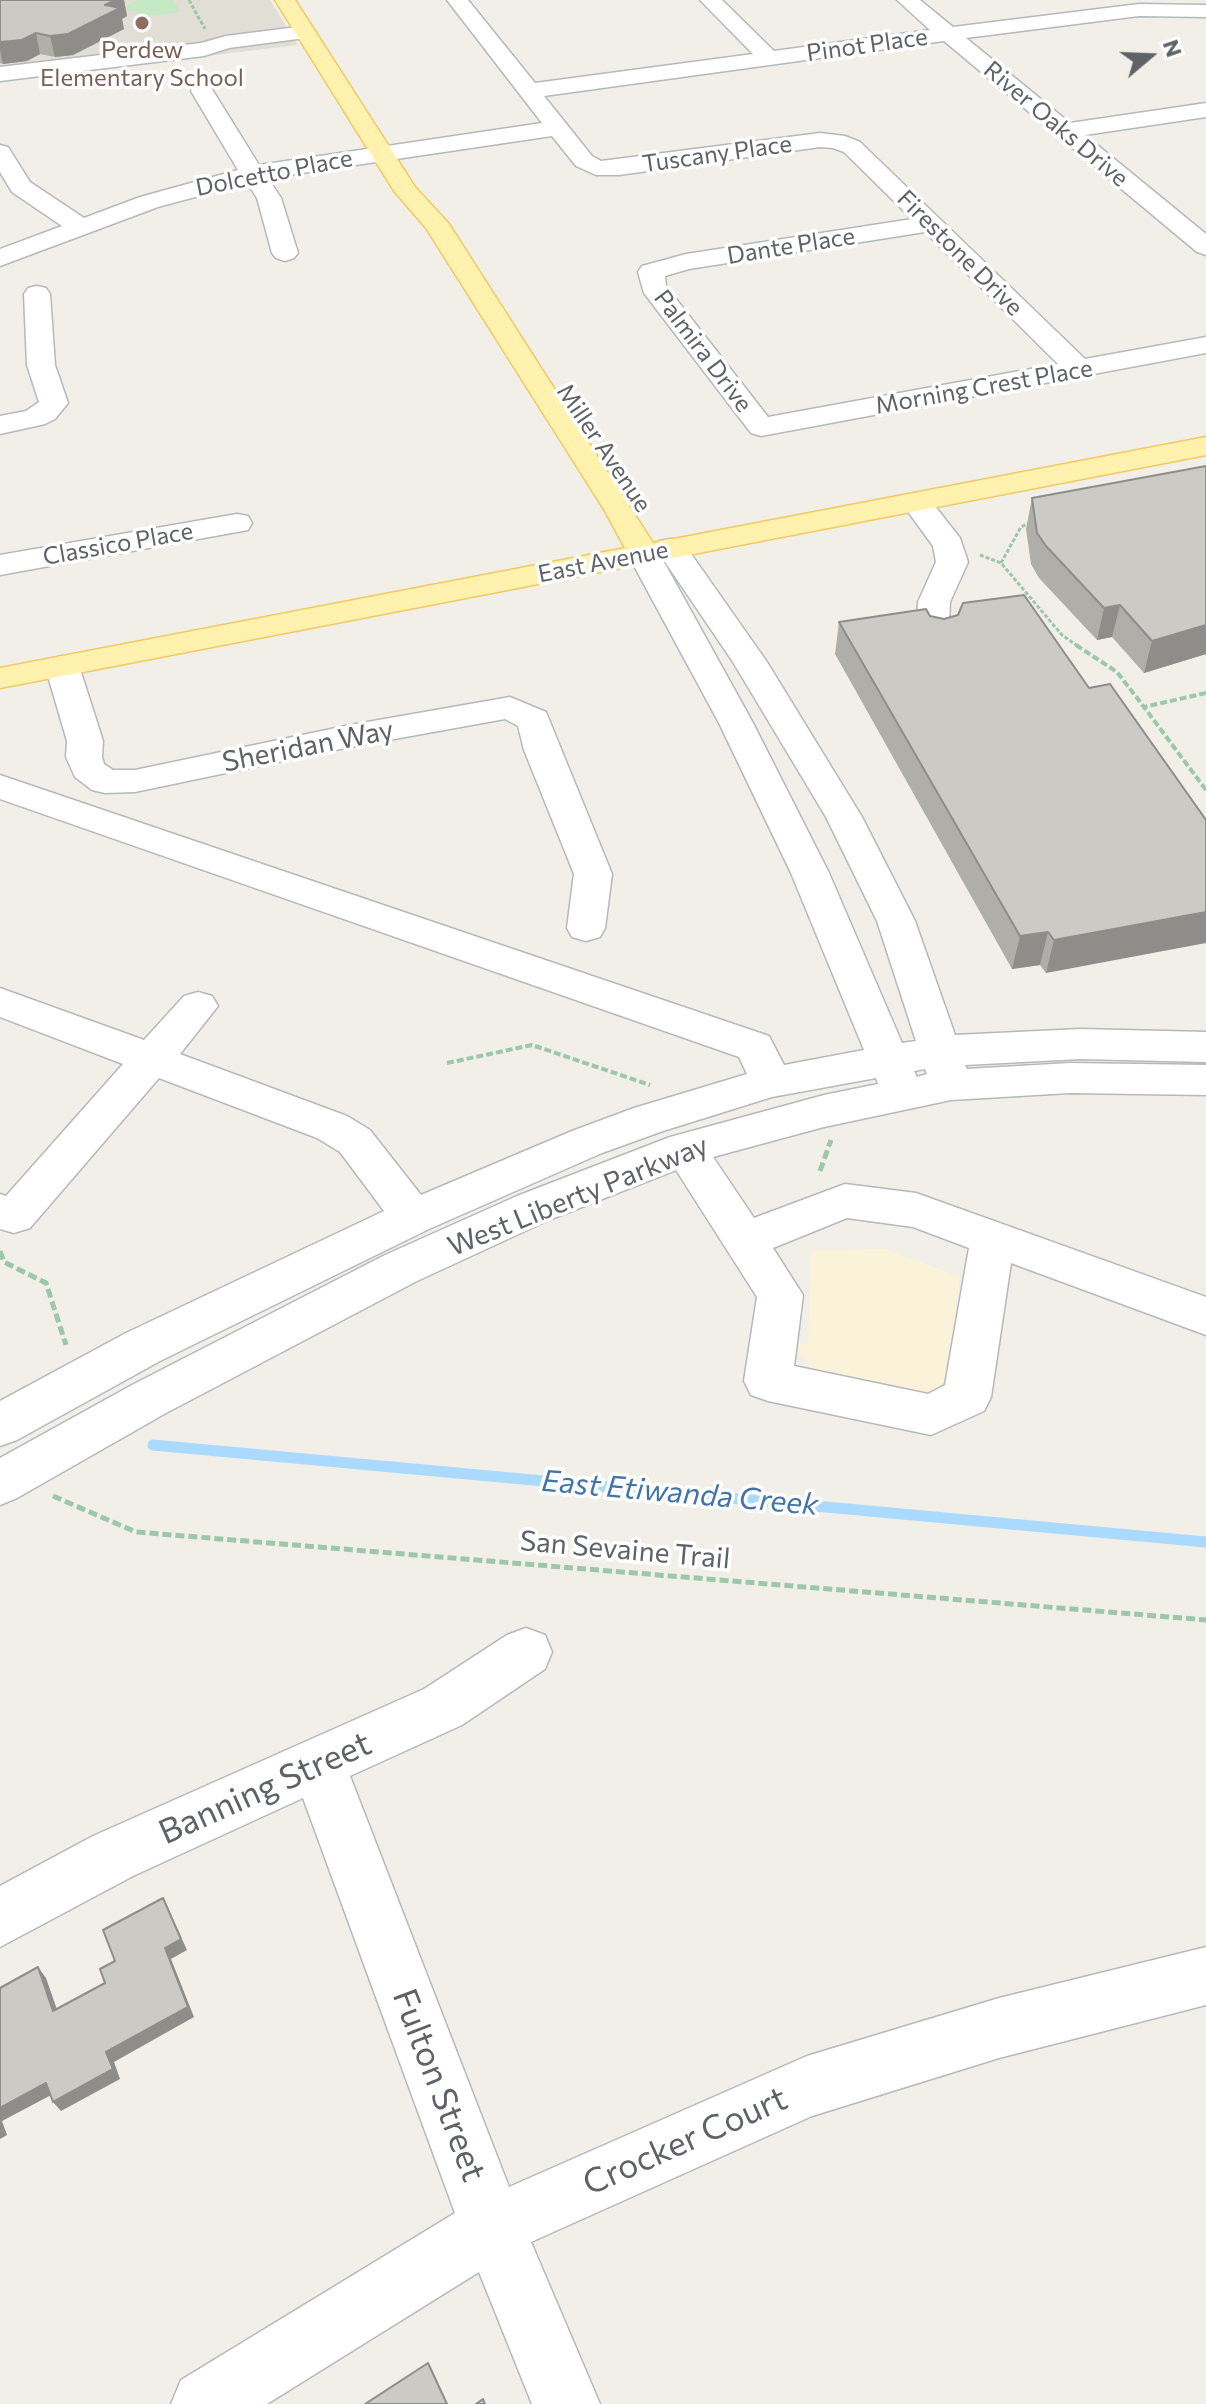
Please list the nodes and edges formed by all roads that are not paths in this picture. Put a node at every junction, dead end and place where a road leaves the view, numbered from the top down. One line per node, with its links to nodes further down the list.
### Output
1 (285, 0): 8 (main road, Miller Avenue)
2 (308, 0): 18 (main road, Miller Avenue)
3 (457, 0): 13 (street)
4 (710, 0): 10 (street)
5 (907, 0): 9 (street, River Oaks Drive)
6 (1111, 6): 7 (street, Pinot Place); 9 (street, Pinot Place)
7 (1206, 11)
8 (305, 32): 11 (street); 18 (main road, Miller Avenue)
9 (948, 34): 10 (street, Pinot Place); 16 (street, River Oaks Drive)
10 (769, 58): 13 (street, Pinot Place)
11 (0, 74)
12 (202, 91): 20 (street)
13 (529, 91): 15 (street)
14 (1206, 110): 16 (street)
15 (558, 128): 17 (street, Tuscany Place); 18 (street, Dolcetto Place)
16 (1065, 131): 22 (street, River Oaks Drive)
17 (837, 141): 23 (street, Firestone Drive)
18 (393, 151): 20 (street, Dolcetto Place); 37 (main road, Miller Avenue)
19 (0, 152): 24 (street)
20 (254, 173): 24 (street, Dolcetto Place); 26 (street)
21 (1206, 217): 22 (street)
22 (1175, 222): 25 (street, River Oaks Drive)
23 (931, 224): 28 (street, Dante Place); 31 (street, Firestone Drive)
24 (83, 228): 27 (street, Dolcetto Place)
25 (1206, 247)
26 (285, 253)
27 (0, 258)
28 (651, 272): 33 (street, Palmira Drive)
29 (37, 294): 32 (street)
30 (1206, 345): 31 (street, Morning Crest Place)
31 (1080, 370): 33 (street, Morning Crest Place)
32 (0, 425)
33 (761, 427)
34 (1206, 446): 35 (main road, East Avenue)
35 (916, 502): 37 (main road, East Avenue); 39 (street)
36 (237, 523): 38 (street, Classico Place)
37 (657, 551): 40 (main road, East Avenue); 48 (street, Miller Avenue); 49 (street, Miller Avenue)
38 (0, 565)
39 (938, 639)
40 (62, 666): 41 (main road, East Avenue); 43 (street, Sheridan Way)
41 (0, 678)
42 (0, 786): 51 (street)
43 (586, 928)
44 (0, 1002): 47 (street)
45 (198, 1006): 47 (street)
46 (1206, 1047): 48 (street, West Liberty Parkway)
47 (153, 1059): 54 (street); 55 (street)
48 (946, 1068): 49 (street, West Liberty Parkway); 50 (street, West Liberty Parkway)
49 (895, 1076): 51 (street, West Liberty Parkway); 52 (street, West Liberty Parkway)
50 (1206, 1080)
51 (772, 1082): 53 (street, West Liberty Parkway)
52 (685, 1149): 57 (street); 58 (street, West Liberty Parkway)
53 (533, 1165): 54 (street, West Liberty Parkway); 58 (street)
54 (413, 1217): 60 (street, West Liberty Parkway)
55 (3, 1228)
56 (993, 1238): 57 (street); 57 (street); 59 (street)
57 (745, 1240)
58 (401, 1268): 61 (street, West Liberty Parkway)
59 (1206, 1316)
60 (0, 1425)
61 (0, 1483)
62 (526, 1652): 63 (street, Banning Street)
63 (318, 1764): 64 (street, Banning Street); 66 (street, Fulton Street)
64 (0, 1918)
65 (1206, 1976): 66 (street, Crocker Court)
66 (492, 2227): 67 (street, Crocker Court); 68 (street, Fulton Street)
67 (205, 2404)
68 (566, 2404)

